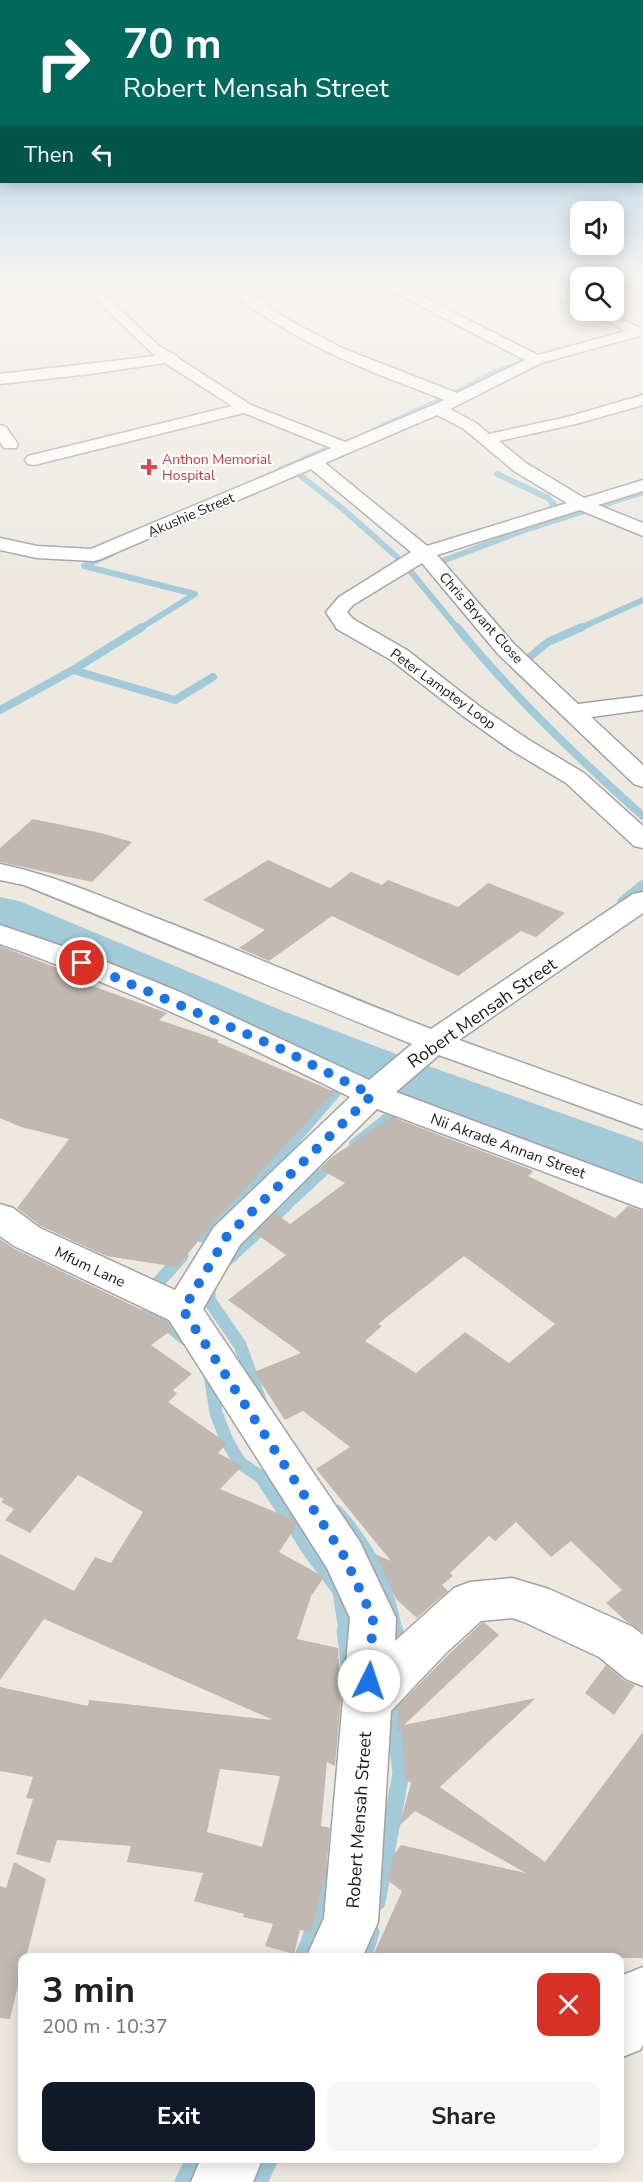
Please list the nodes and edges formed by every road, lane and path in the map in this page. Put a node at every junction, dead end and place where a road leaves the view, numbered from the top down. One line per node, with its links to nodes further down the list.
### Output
1 (212, 386): 6 (street)
2 (423, 386): 4 (street)
3 (484, 386): 4 (street, Akushie Street)
4 (458, 399): 7 (street, Akushie Street)
5 (643, 400): 9 (street)
6 (245, 408): 11 (street); 12 (street)
7 (438, 409): 9 (street); 11 (street, Akushie Street)
8 (0, 430): 10 (street)
9 (487, 439): 15 (street)
10 (10, 444)
11 (347, 449): 13 (street, Akushie Street)
12 (34, 460)
13 (314, 464): 17 (street, Akushie Street); 18 (street, Chris Bryant Close)
14 (643, 485): 15 (street, Peter Lamptey Loop)
15 (583, 505): 16 (street); 18 (street, Peter Lamptey Loop)
16 (643, 530)
17 (0, 544)
18 (423, 553): 20 (street, Chris Bryant Close); 22 (street, Peter Lamptey Loop)
19 (643, 703): 20 (street)
20 (573, 712): 21 (street, Chris Bryant Close)
21 (643, 779)
22 (643, 840)
23 (0, 872): 26 (street)
24 (643, 900): 26 (street, Robert Mensah Street)
25 (0, 934): 27 (street, Nii Akrade Annan Street)
26 (435, 1042): 27 (street, Robert Mensah Street); 28 (street)
27 (372, 1095): 29 (street, Nii Akrade Annan Street); 31 (street, Robert Mensah Street)
28 (643, 1118)
29 (643, 1197)
30 (0, 1217): 31 (street, Mfum Lane)
31 (183, 1310): 33 (street, Robert Mensah Street)
32 (643, 1664): 33 (street)
33 (368, 1702): 34 (street, Robert Mensah Street)
34 (336, 1953)
35 (643, 1995): 36 (street)
36 (624, 2024)
37 (230, 2163): 38 (street)
38 (221, 2182)

